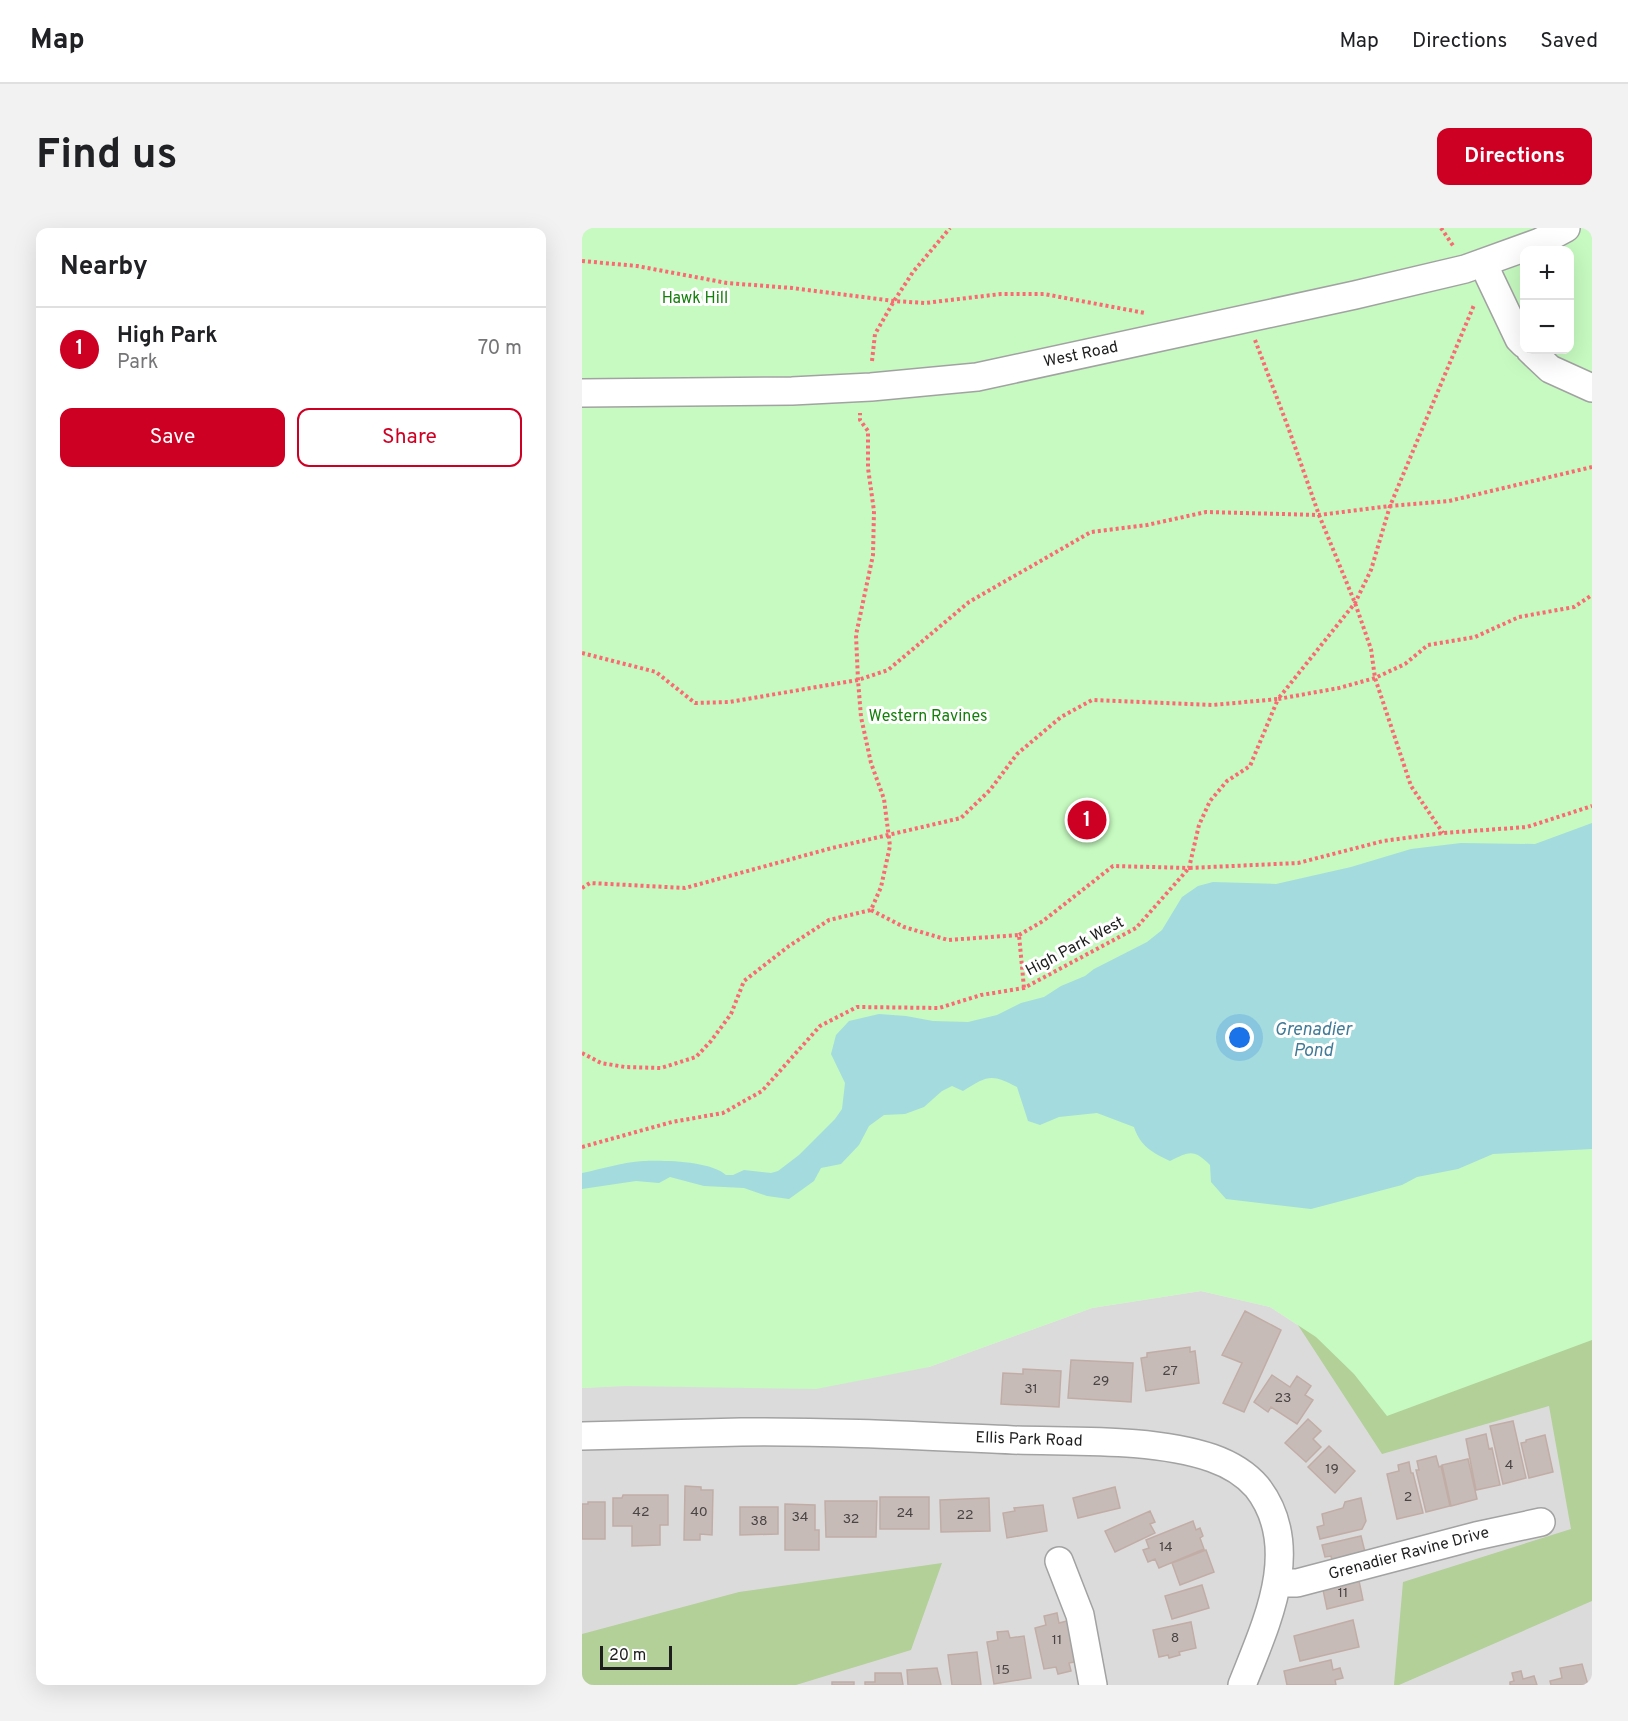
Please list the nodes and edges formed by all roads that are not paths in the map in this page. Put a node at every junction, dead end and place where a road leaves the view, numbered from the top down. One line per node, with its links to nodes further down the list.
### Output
1 (1566, 228): 2 (street, West Road)
2 (1486, 263): 3 (street); 6 (street, West Road)
3 (1520, 340)
4 (1534, 354): 5 (street)
5 (1592, 388)
6 (582, 393)
7 (582, 1436): 10 (street, Ellis Park Road)
8 (1540, 1522): 10 (street, Grenadier Ravine Drive)
9 (1059, 1562): 11 (street)
10 (1277, 1583): 12 (street, Ellis Park Road)
11 (1094, 1685)
12 (1242, 1685)

